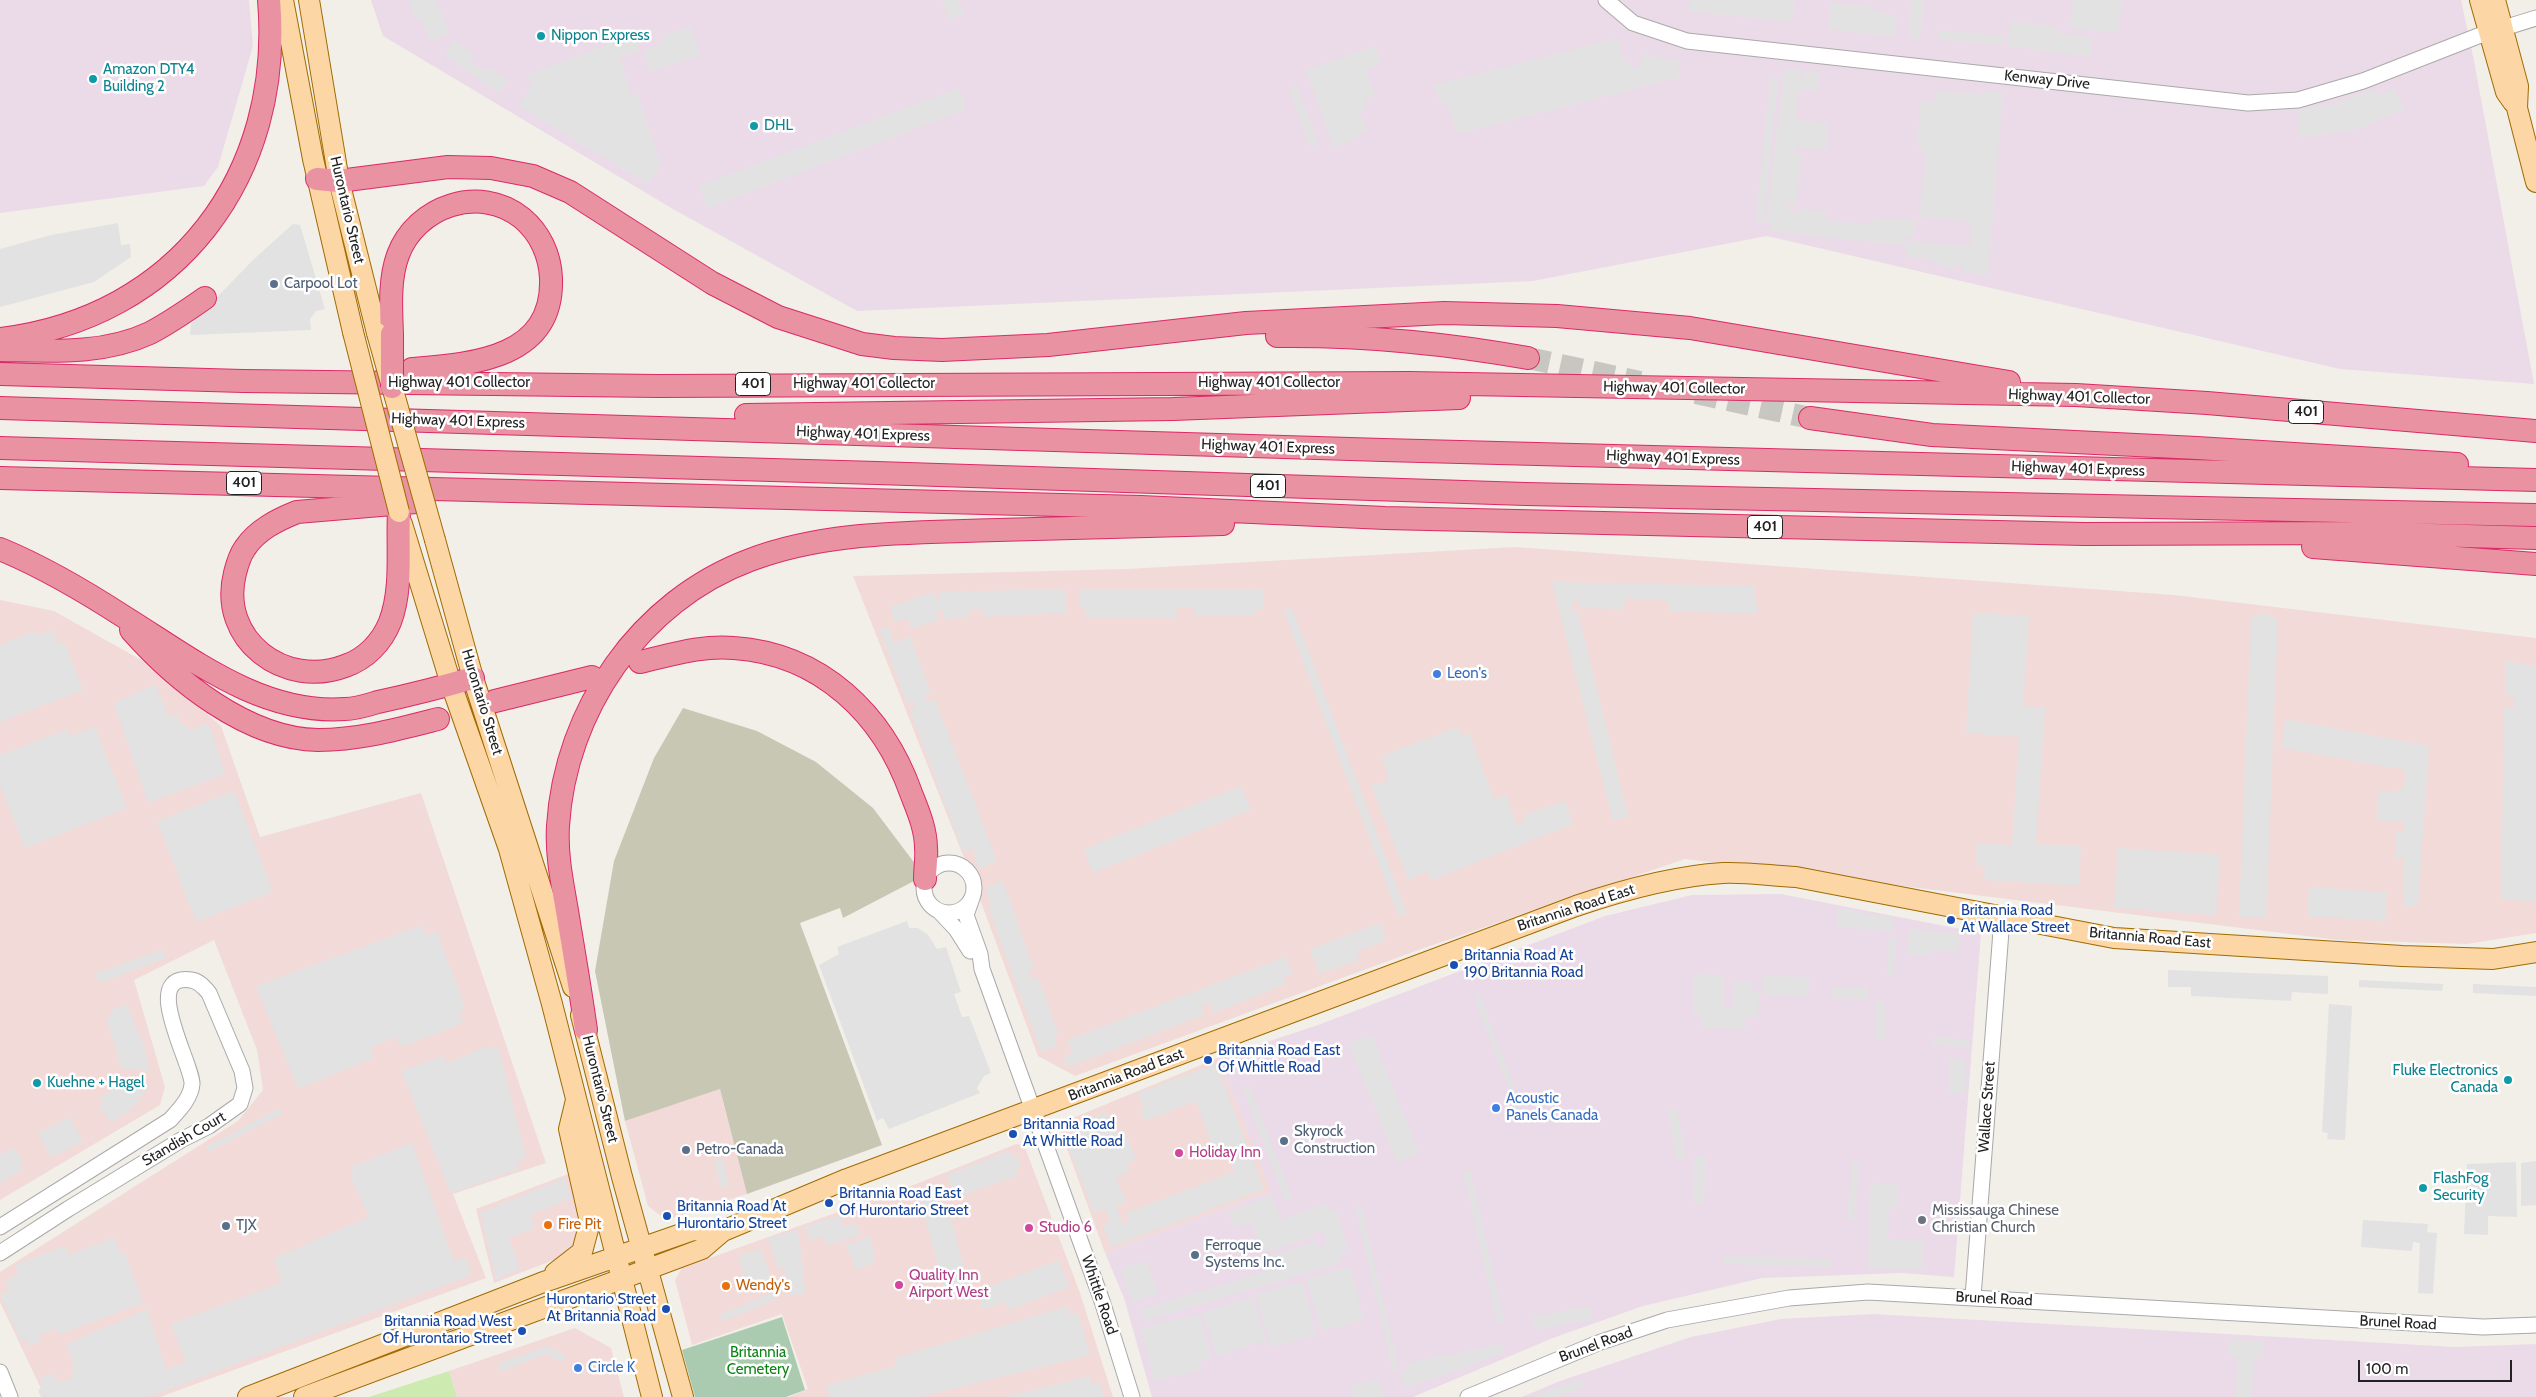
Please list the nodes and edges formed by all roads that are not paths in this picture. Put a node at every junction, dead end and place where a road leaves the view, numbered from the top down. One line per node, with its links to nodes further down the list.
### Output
1 (269, 0): 14 (highway)
2 (283, 0): 9 (main road, Hurontario Street)
3 (309, 0): 9 (main road, Hurontario Street)
4 (1606, 0): 8 (street, Kenway Drive)
5 (2480, 0): 8 (main road)
6 (2495, 0): 8 (main road)
7 (2536, 18): 8 (street, Kenway Drive)
8 (2496, 30): 10 (main road)
9 (328, 180): 12 (main road, Hurontario Street); 13 (highway); 30 (main road, Hurontario Street, bridge)
10 (2536, 182)
11 (205, 298): 15 (highway)
12 (384, 334): 18 (highway); 20 (highway, bridge)
13 (1143, 336): 16 (highway); 21 (highway)
14 (0, 338)
15 (0, 350)
16 (1528, 358)
17 (0, 374): 18 (highway, Highway 401 Collector / 401)
18 (244, 381): 19 (highway, Highway 401 Collector / 401)
19 (1506, 386): 21 (highway, Highway 401 Collector / 401); 24 (highway)
20 (392, 387): 41 (main road, Hurontario Street, bridge)
21 (2076, 395): 25 (highway, Highway 401 Collector / 401)
22 (0, 408): 24 (highway, Highway 401 Express)
23 (1810, 418): 28 (highway)
24 (484, 421): 28 (highway, Highway 401 Express)
25 (2536, 431)
26 (0, 448): 31 (highway, 401)
27 (0, 478): 29 (highway, 401)
28 (2533, 480)
29 (488, 490): 32 (highway, 401); 35 (highway)
30 (399, 512): 35 (highway)
31 (2536, 515)
32 (1385, 518): 33 (highway, 401); 51 (highway)
33 (2145, 534): 34 (highway, 401); 37 (highway)
34 (2536, 538)
35 (402, 539): 42 (main road, Hurontario Street)
36 (0, 549): 38 (highway)
37 (2536, 564)
38 (112, 609): 42 (highway); 44 (highway)
39 (640, 662): 45 (highway)
40 (592, 677): 43 (highway)
41 (473, 678): 42 (highway); 51 (main road, Hurontario Street)
42 (451, 684): 52 (main road, Hurontario Street)
43 (495, 701)
44 (438, 719)
45 (925, 879): 46 (street); 47 (street)
46 (972, 898): 47 (street); 50 (street, Whittle Road)
47 (940, 912): 50 (street, Whittle Road)
48 (2002, 918): 49 (main road, Britannia Road East); 53 (main road, Britannia Road East); 64 (street, Wallace Street)
49 (2536, 952)
50 (982, 969): 53 (street, Whittle Road)
51 (586, 1030): 61 (main road, Hurontario Street)
52 (576, 1098): 61 (main road, Hurontario Street); 63 (main road)
53 (1034, 1110): 59 (main road, Britannia Road East); 72 (street, Whittle Road)
54 (170, 1120): 55 (street); 55 (street, Standish Court); 56 (street, Standish Court)
55 (181, 1140): 57 (street, Standish Court)
56 (54, 1192): 57 (street); 58 (street, Standish Court)
57 (65, 1210): 60 (street, Standish Court)
58 (0, 1228)
59 (723, 1231): 61 (main road, Britannia Road East); 62 (main road, Britannia Road East)
60 (0, 1253)
61 (629, 1254): 62 (main road, Hurontario Street); 62 (main road, Hurontario Street); 63 (main road, Britannia Road East)
62 (635, 1274): 69 (main road, Britannia Road East); 70 (main road, Hurontario Street); 71 (main road, Hurontario Street)
63 (541, 1283): 68 (main road)
64 (1974, 1297): 65 (street, Brunel Road); 73 (street, Brunel Road)
65 (2536, 1324)
66 (0, 1372): 67 (street)
67 (10, 1397)
68 (248, 1397)
69 (304, 1397)
70 (652, 1397)
71 (684, 1397)
72 (1132, 1397)
73 (1468, 1397)

